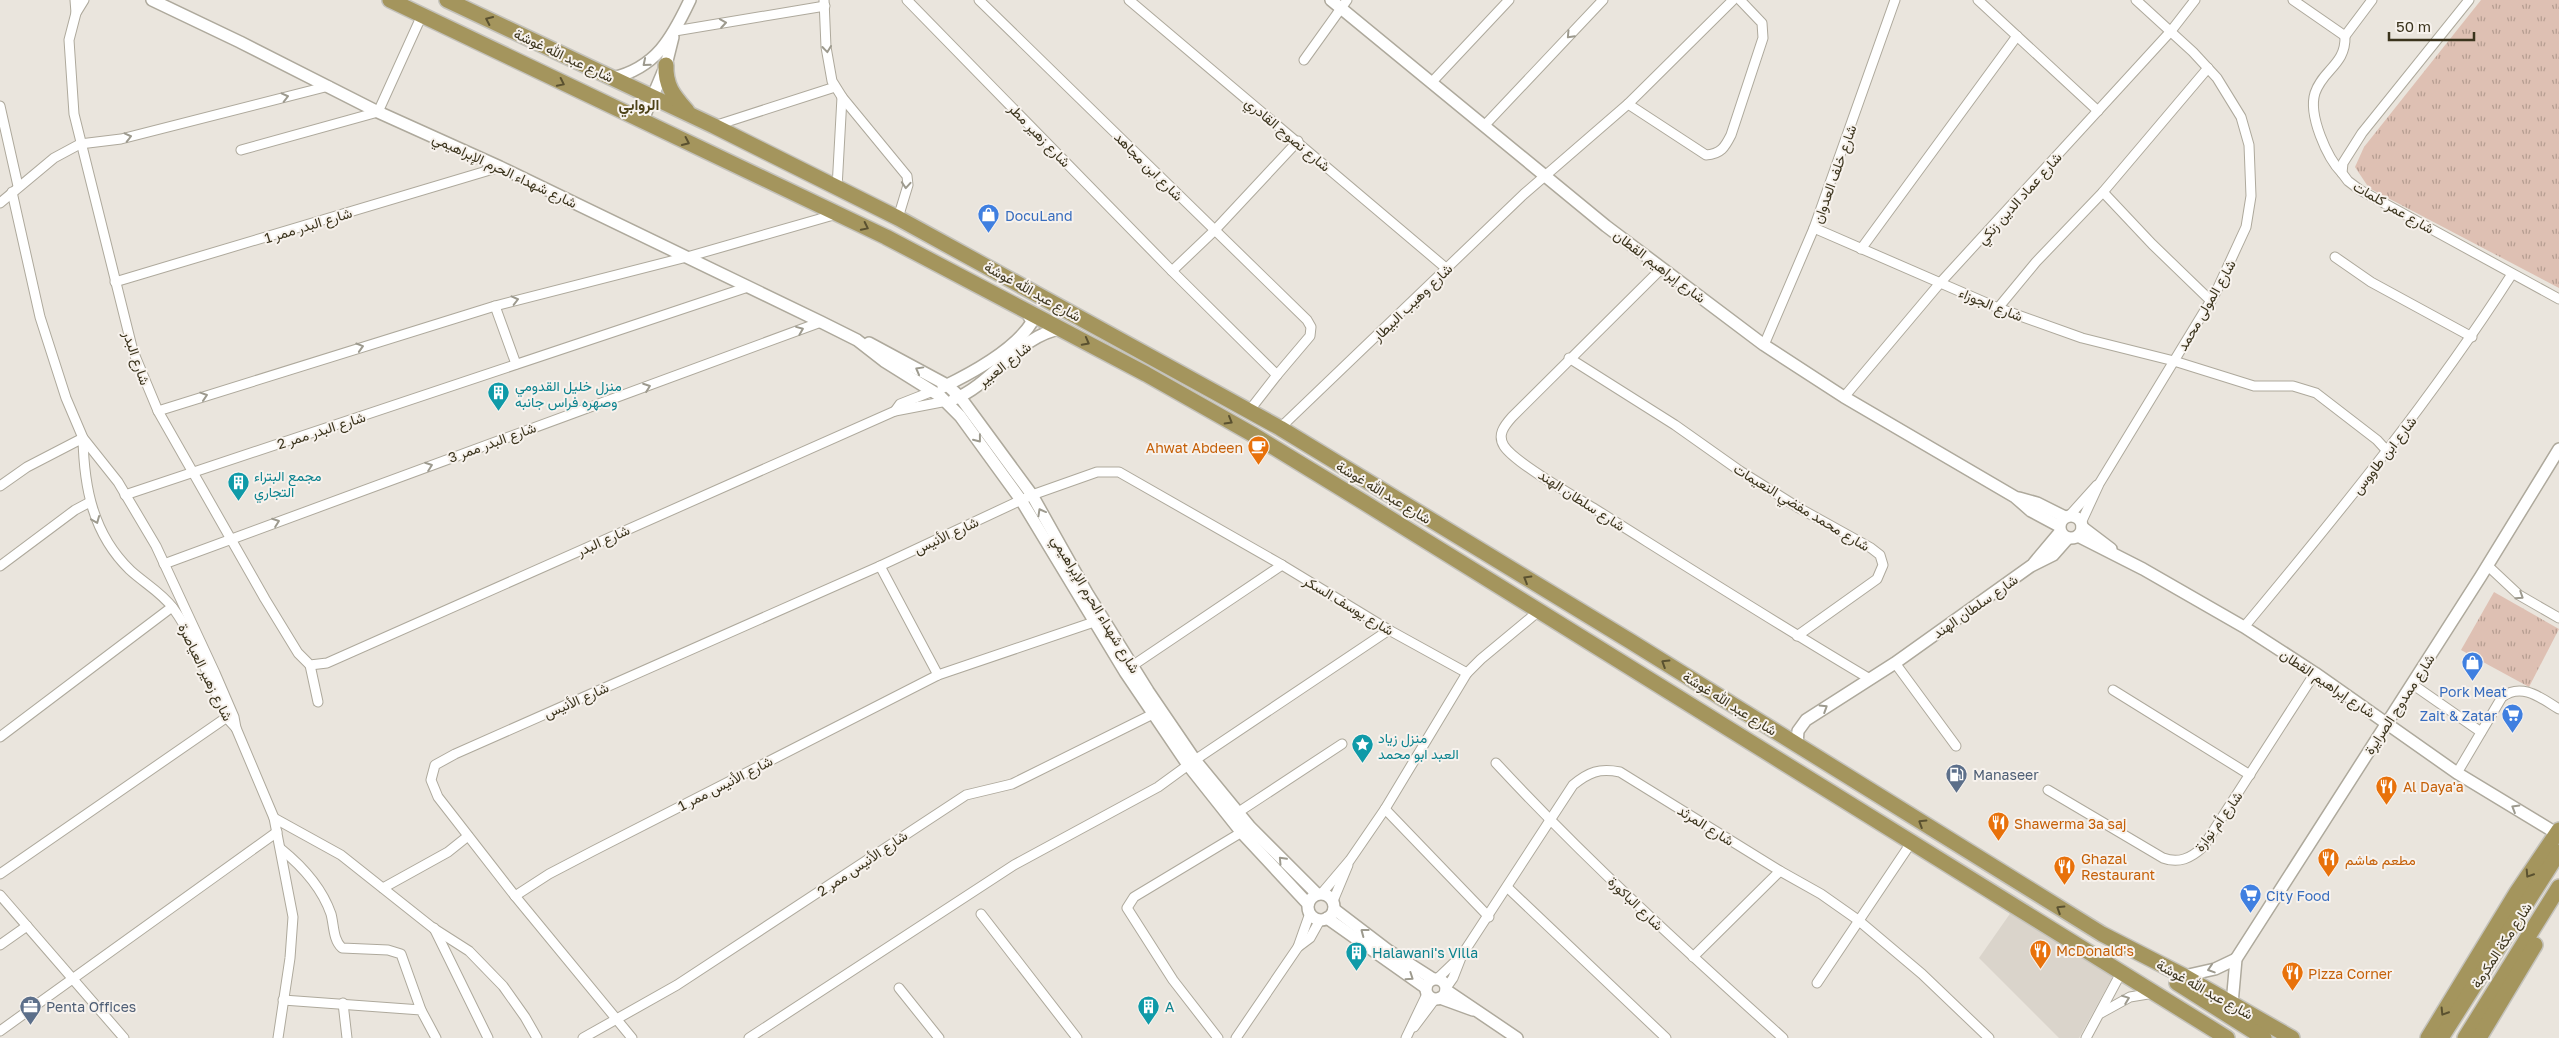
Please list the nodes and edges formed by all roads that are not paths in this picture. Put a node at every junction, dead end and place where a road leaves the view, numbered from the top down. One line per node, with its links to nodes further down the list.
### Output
1 (74, 0): 24 (street, شارع البدر)
2 (84, 0): 24 (street, شارع البدر)
3 (152, 0): 35 (street, شارع شهداء الحرم الإبراهيمي)
4 (390, 0): 25 (main road, شارع عبد الله غوشة)
5 (447, 0): 33 (main road, شارع عبد الله غوشة, one-way to 5)
6 (690, 0): 27 (street)
7 (907, 0): 66 (street, شارع زهير مطر)
8 (979, 0): 60 (street, شارع ابن مجاهد)
9 (1129, 0): 47 (street, شارع نصوح القادري)
10 (1331, 0): 23 (street, شارع إبراهيم القطان)
11 (1509, 0): 34 (street)
12 (1603, 0): 46 (street, one-way to 46)
13 (1733, 0): 39 (street)
14 (1740, 0): 39 (street)
15 (1895, 0): 59 (street, شارع خلف العدوان)
16 (1978, 0): 28 (street)
17 (2136, 0): 26 (street, شارع المولى محمد)
18 (2195, 0): 26 (street, شارع عماد الدين زنكي)
19 (2293, 0): 29 (street)
20 (2372, 0): 29 (street)
21 (2469, 0): 51 (street, شارع عمر كلمات)
22 (824, 3): 27 (street, one-way to 22); 36 (street, one-way to 36)
23 (1344, 4): 30 (street); 34 (street, شارع إبراهيم القطان)
24 (76, 13): 48 (street, شارع البدر)
25 (422, 15): 42 (street); 44 (main road, شارع عبد الله غوشة, one-way to 44)
26 (2171, 31): 32 (street, شارع المولى محمد); 41 (street, شارع عماد الدين زنكي)
27 (674, 33): 31 (street); 33 (street, one-way to 33)
28 (2016, 36): 41 (street); 61 (street)
29 (2345, 36): 51 (street)
30 (1304, 60)
31 (666, 65): 37 (street); 43 (main road)
32 (2208, 68): 55 (street); 72 (street, شارع المولى محمد)
33 (612, 78): 37 (main road, شارع عبد الله غوشة)
34 (1431, 83): 46 (street, شارع إبراهيم القطان)
35 (328, 86): 42 (street, شارع شهداء الحرم الإبراهيمي); 48 (street, one-way to 35)
36 (835, 87): 38 (street); 45 (street)
37 (652, 97): 43 (main road, شارع عبد الله غوشة); 44 (street)
38 (842, 97): 53 (street); 58 (street, one-way to 58)
39 (1628, 104): 52 (street)
40 (0, 106): 54 (street, شارع زهير العياصرة)
41 (2098, 111): 69 (street, شارع عماد الدين زنكي)
42 (378, 112): 49 (street); 50 (street, شارع شهداء الحرم الإبراهيمي)
43 (692, 116): 45 (main road, شارع عبد الله غوشة)
44 (642, 122): 57 (main road, شارع عبد الله غوشة, one-way to 57)
45 (714, 126): 53 (main road, شارع عبد الله غوشة)
46 (1484, 126): 52 (street, شارع إبراهيم القطان)
47 (1298, 141): 60 (street); 65 (street, شارع نصوح القادري)
48 (80, 144): 54 (street); 68 (street, شارع البدر)
49 (241, 150)
50 (500, 167): 62 (street, شارع شهداء الحرم الإبراهيمي); 68 (street, شارع البدر ممر 1)
51 (2342, 173): 67 (street, شارع عمر كلمات)
52 (1545, 177): 64 (street, شارع إبراهيم القطان); 65 (street, شارع وهيب البيطار)
53 (837, 188): 58 (main road, شارع عبد الله غوشة)
54 (15, 189): 56 (street); 94 (street, شارع زهير العياصرة)
55 (2103, 192): 72 (street); 74 (street)
56 (0, 203)
57 (837, 214): 62 (street); 75 (main road, شارع عبد الله غوشة, one-way to 75)
58 (898, 218): 92 (main road, شارع عبد الله غوشة)
59 (1814, 228): 61 (street, شارع الجوزاء); 80 (street, شارع خلف العدوان)
60 (1214, 231): 66 (street); 84 (street, شارع ابن مجاهد)
61 (1861, 249): 69 (street, شارع الجوزاء)
62 (687, 257): 70 (street, شارع شهداء الحرم الإبراهيمي); 73 (street, one-way to 62)
63 (2334, 257): 78 (street)
64 (1662, 268): 80 (street, شارع إبراهيم القطان); 81 (street, شارع سلطان الهند)
65 (1447, 269): 93 (street, شارع وهيب البيطار)
66 (1172, 271): 84 (street, شارع زهير مطر)
67 (2512, 274): 71 (street, شارع عمر كلمات); 78 (street, شارع ابن طاووس)
68 (114, 282): 90 (street, شارع البدر)
69 (1940, 284): 74 (street, شارع الجوزاء); 88 (street, شارع عماد الدين زنكي)
70 (748, 286): 76 (street, شارع شهداء الحرم الإبراهيمي); 83 (street, شارع البدر ممر 2)
71 (2559, 300)
72 (2211, 301): 82 (street, شارع المولى محمد)
73 (495, 306): 83 (street); 90 (street, one-way to 73)
74 (1998, 308): 82 (street, شارع الجوزاء)
75 (1025, 309): 77 (main road, شارع عبد الله غوشة); 85 (street, شارع العبير)
76 (821, 322): 79 (street, شارع شهداء الحرم الإبراهيمي); 105 (street, شارع البدر ممر 3, one-way to 76)
77 (1061, 329): 87 (street, شارع العبير); 112 (main road, شارع عبد الله غوشة, one-way to 112)
78 (2472, 337): 96 (street, شارع ابن طاووس)
79 (857, 340): 85 (street, شارع شهداء الحرم الإبراهيمي, one-way to 79); 86 (street, شارع شهداء الحرم الإبراهيمي)
80 (1764, 345): 88 (street, شارع إبراهيم القطان)
81 (1569, 358): 117 (street, شارع سلطان الهند); 117 (street, شارع محمد مفضي النعيمات)
82 (2174, 361): 96 (street, شارع الجوزاء); 98 (street, شارع المولى محمد)
83 (516, 364): 97 (street, شارع البدر ممر 2)
84 (1277, 375): 92 (street)
85 (947, 385): 86 (street, شارع العبير); 87 (street, شارع شهداء الحرم الإبراهيمي)
86 (934, 391): 89 (street, شارع شهداء الحرم الإبراهيمي); 91 (street, شارع البدر)
87 (960, 397): 89 (street, شارع العبير); 101 (street, شارع شهداء الحرم الإبراهيمي)
88 (1844, 397): 104 (street, شارع إبراهيم القطان)
89 (947, 401): 91 (street, شارع البدر); 102 (street, شارع شهداء الحرم الإبراهيمي, one-way to 102)
90 (158, 411): 97 (street, شارع البدر)
91 (895, 411): 120 (street, شارع البدر)
92 (1249, 411): 93 (main road, شارع عبد الله غوشة)
93 (1280, 428): 136 (main road, شارع عبد الله غوشة, one-way to 93)
94 (83, 438): 99 (street); 100 (street, شارع زهير العياصرة); 103 (street, شارع زهير العياصرة)
95 (2559, 449): 108 (street, شارع ممدوح الصرايرة)
96 (2388, 452): 115 (street, شارع ابن طاووس)
97 (194, 472): 100 (street, شارع البدر ممر 2); 105 (street, شارع البدر)
98 (2099, 484): 104 (street, شارع المولى محمد); 104 (street, شارع المولى محمد)
99 (0, 486)
100 (125, 495): 106 (street, شارع زهير العياصرة)
101 (1032, 495): 102 (street, شارع الأنيس); 107 (street, شارع يوسف السكر); 121 (street, شارع شهداء الحرم الإبراهيمي, one-way to 101)
102 (1021, 500): 110 (street, شارع الأنيس); 114 (street, شارع شهداء الحرم الإبراهيمي)
103 (90, 502): 109 (street); 111 (street, شارع زهير العياصرة, one-way to 111)
104 (2070, 527): 115 (street, شارع إبراهيم القطان); 119 (street, شارع سلطان الهند)
105 (230, 539): 106 (street, شارع البدر ممر 3); 120 (street, شارع البدر)
106 (164, 564): 118 (street, شارع زهير العياصرة)
107 (1282, 565): 116 (street, شارع يوسف السكر); 121 (street)
108 (2487, 565): 113 (street, one-way to 113); 126 (street, شارع ممدوح الصرايرة)
109 (0, 566)
110 (880, 566): 124 (street); 150 (street, شارع الأنيس)
111 (172, 607): 118 (street, شارع زهير العياصرة); 134 (street)
112 (1540, 610): 122 (street); 151 (main road, شارع عبد الله غوشة)
113 (2559, 618)
114 (1094, 622): 124 (street, شارع الأنيس ممر 1); 130 (street, شارع شهداء الحرم الإبراهيمي)
115 (2244, 627): 123 (street, شارع إبراهيم القطان)
116 (1389, 630): 122 (street, شارع يوسف السكر); 138 (street)
117 (1797, 636): 125 (street, شارع سلطان الهند)
118 (196, 641): 131 (street, شارع زهير العياصرة)
119 (1895, 663): 125 (street, شارع سلطان الهند); 137 (street)
120 (310, 666): 128 (street, شارع البدر)
121 (1132, 666): 130 (street, شارع شهداء الحرم الإبراهيمي)
122 (1467, 673): 143 (street)
123 (2315, 673): 132 (street, شارع إبراهيم القطان); 141 (street, شارع أم نوارة)
124 (938, 675): 162 (street, شارع الأنيس ممر 1)
125 (1870, 679): 136 (street, شارع سلطان الهند, one-way to 125)
126 (2412, 684): 132 (street, شارع ممدوح الصرايرة); 133 (street)
127 (2113, 690): 141 (street)
128 (318, 702)
129 (2559, 709): 133 (street)
130 (1157, 712): 138 (street, شارع شهداء الحرم الإبراهيمي); 188 (street, شارع الأنيس ممر 2)
131 (229, 715): 145 (street, شارع زهير العياصرة); 156 (street)
132 (2386, 723): 140 (street, شارع إبراهيم القطان); 175 (street, شارع ممدوح الصرايرة)
133 (2481, 732): 140 (street)
134 (0, 737)
135 (1342, 744): 144 (street)
136 (1797, 745): 171 (main road, شارع عبد الله غوشة, one-way to 136)
137 (1956, 746)
138 (1191, 763): 144 (street, شارع شهداء الحرم الإبراهيمي); 198 (street)
139 (1496, 763): 146 (street, شارع الباكورة)
140 (2457, 772): 148 (street, شارع إبراهيم القطان, one-way to 140)
141 (2250, 775): 142 (street, شارع أم نوارة)
142 (2048, 790)
143 (1384, 809): 154 (street); 167 (street)
144 (1234, 816): 147 (street, شارع شهداء الحرم الإبراهيمي)
145 (274, 818): 149 (street, شارع زهير العياصرة); 158 (street)
146 (1549, 820): 155 (street, شارع المرثد); 159 (street, شارع المرثد); 174 (street, شارع الباكورة)
147 (1246, 830): 160 (street, شارع شهداء الحرم الإبراهيمي, one-way to 147); 164 (street, شارع شهداء الحرم الإبراهيمي); 201 (street)
148 (2558, 831): 212 (main road, one-way to 212)
149 (277, 832): 152 (street, شارع زهير العياصرة); 178 (street)
150 (468, 836): 158 (street); 162 (street, شارع الأنيس)
151 (1911, 843): 168 (street); 176 (main road, شارع عبد الله غوشة)
152 (281, 849): 183 (street, شارع زهير العياصرة); 186 (street)
153 (2559, 852): 213 (main road, شارع مكة المكرمة)
154 (1350, 860): 160 (street); 165 (street)
155 (1780, 871): 168 (street, شارع المرثد); 174 (street)
156 (0, 874)
157 (2559, 886): 214 (main road)
158 (383, 888): 170 (street)
159 (1508, 888): 167 (street, شارع المرثد); 205 (street)
160 (1319, 894): 164 (street); 165 (street, شارع شهداء الحرم الإبراهيمي)
161 (0, 895): 169 (street)
162 (515, 896): 188 (street, شارع الأنيس)
163 (2559, 900): 215 (main road, شارع مكة المكرمة)
164 (1309, 909): 165 (street, شارع شهداء الحرم الإبراهيمي); 173 (street)
165 (1329, 912): 173 (street); 181 (street)
166 (981, 914): 200 (street)
167 (1489, 917): 181 (street, شارع المرثد)
168 (1858, 920): 179 (street); 207 (street, شارع المرثد)
169 (28, 926): 172 (street); 178 (street)
170 (433, 928): 194 (street); 195 (street)
171 (2102, 934): 177 (main road, شارع عبد الله غوشة); 210 (main road)
172 (0, 945)
173 (1298, 947): 202 (street)
174 (1693, 957): 206 (street, شارع الباكورة)
175 (2236, 959): 177 (street, one-way to 177); 185 (street, شارع ممدوح الصرايرة)
176 (2122, 971): 182 (main road, شارع عبد الله غوشة); 187 (street)
177 (2184, 976): 185 (main road, شارع عبد الله غوشة)
178 (73, 977): 189 (street); 190 (street)
179 (1817, 983)
180 (899, 988): 199 (street)
181 (1436, 989): 203 (street, شارع المرثد); 204 (street)
182 (2154, 993): 187 (street, one-way to 182); 209 (main road, شارع عبد الله غوشة)
183 (283, 1000): 184 (street); 191 (street, شارع زهير العياصرة)
184 (343, 1003): 186 (street); 192 (street)
185 (2232, 1004): 211 (main road, شارع عبد الله غوشة)
186 (421, 1010): 193 (street)
187 (2101, 1013): 208 (street)
188 (617, 1019): 196 (street, شارع الأنيس ممر 2); 197 (street, شارع الأنيس)
189 (0, 1031)
190 (124, 1038)
191 (278, 1038)
192 (347, 1038)
193 (436, 1038)
194 (488, 1038)
195 (537, 1038)
196 (583, 1038)
197 (632, 1038)
198 (749, 1038)
199 (939, 1038)
200 (1076, 1038)
201 (1218, 1038)
202 (1236, 1038)
203 (1406, 1038)
204 (1516, 1038)
205 (1666, 1038)
206 (1783, 1038)
207 (1989, 1038)
208 (2086, 1038)
209 (2227, 1038)
210 (2264, 1038)
211 (2292, 1038)
212 (2428, 1038)
213 (2441, 1038)
214 (2465, 1038)
215 (2480, 1038)

